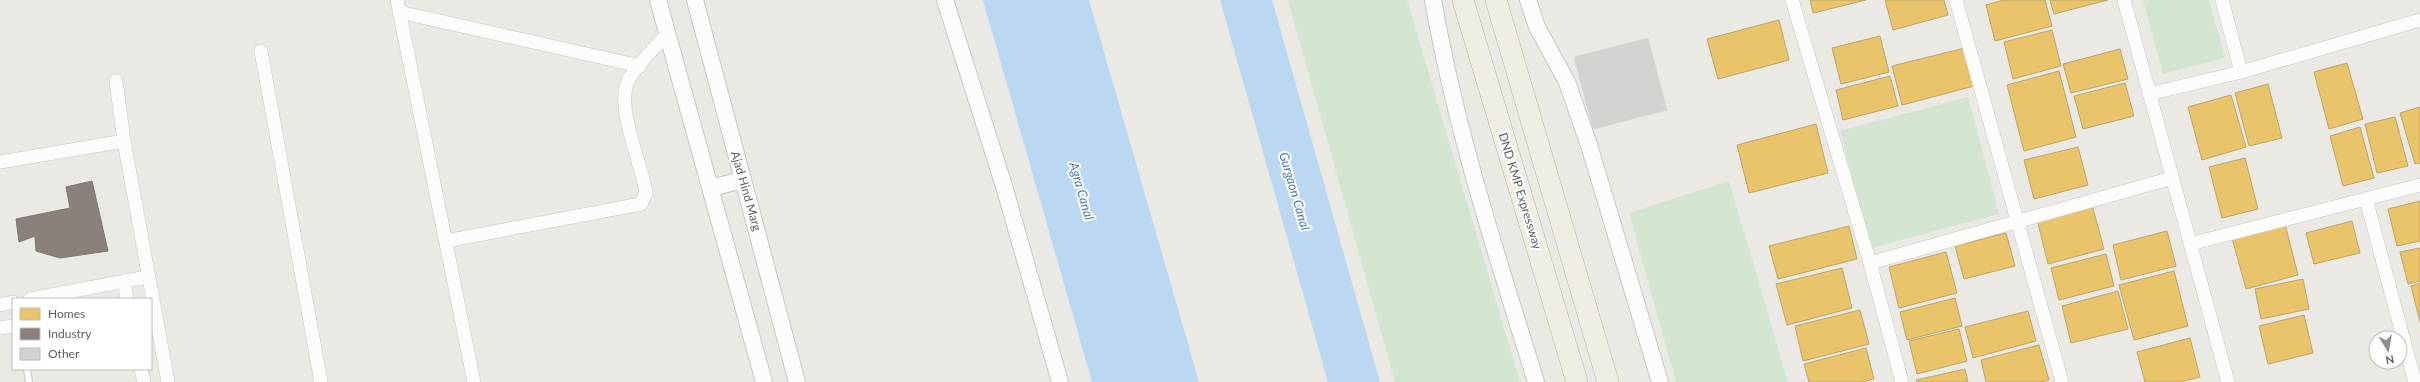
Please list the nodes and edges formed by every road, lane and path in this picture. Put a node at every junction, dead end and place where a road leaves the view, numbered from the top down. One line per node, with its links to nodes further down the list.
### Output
1 (658, 0): 14 (street)
2 (695, 0): 23 (street, Ajad Hind Marg)
3 (945, 0): 50 (street)
4 (1433, 0): 51 (street)
5 (1463, 0): 52 (highway, DND KMP Expressway)
6 (1496, 0): 53 (highway)
7 (1528, 0): 54 (street)
8 (1792, 0): 30 (street)
9 (1956, 0): 27 (street)
10 (2124, 0): 19 (street)
11 (2222, 0): 17 (street)
12 (398, 6): 16 (street); 28 (street)
13 (2420, 20): 17 (street)
14 (668, 34): 16 (street); 25 (street)
15 (261, 51): 46 (street)
16 (640, 66): 28 (street)
17 (2241, 72): 19 (street)
18 (116, 81): 20 (street)
19 (2149, 94): 22 (street)
20 (124, 141): 21 (street); 31 (street)
21 (0, 162)
22 (2172, 178): 27 (street); 29 (street)
23 (742, 180): 25 (street); 49 (street, Ajad Hind Marg)
24 (2420, 185): 26 (street)
25 (711, 188): 48 (street)
26 (2366, 199): 29 (street); 58 (street)
27 (2017, 220): 30 (street); 56 (street)
28 (446, 241): 47 (street)
29 (2190, 244): 57 (street)
30 (1870, 263): 55 (street)
31 (147, 277): 32 (street); 35 (street)
32 (124, 281): 33 (street); 34 (street)
33 (35, 298)
34 (128, 298)
35 (151, 298)
36 (12, 302): 37 (street)
37 (0, 305)
38 (152, 305): 45 (street)
39 (12, 326): 40 (street)
40 (0, 328)
41 (27, 370): 43 (lane)
42 (141, 370): 44 (street)
43 (29, 382)
44 (144, 382)
45 (168, 382)
46 (321, 382)
47 (474, 382)
48 (764, 382)
49 (797, 382)
50 (1060, 382)
51 (1536, 382)
52 (1577, 382)
53 (1608, 382)
54 (1660, 382)
55 (1902, 382)
56 (2062, 382)
57 (2228, 382)
58 (2415, 382)

